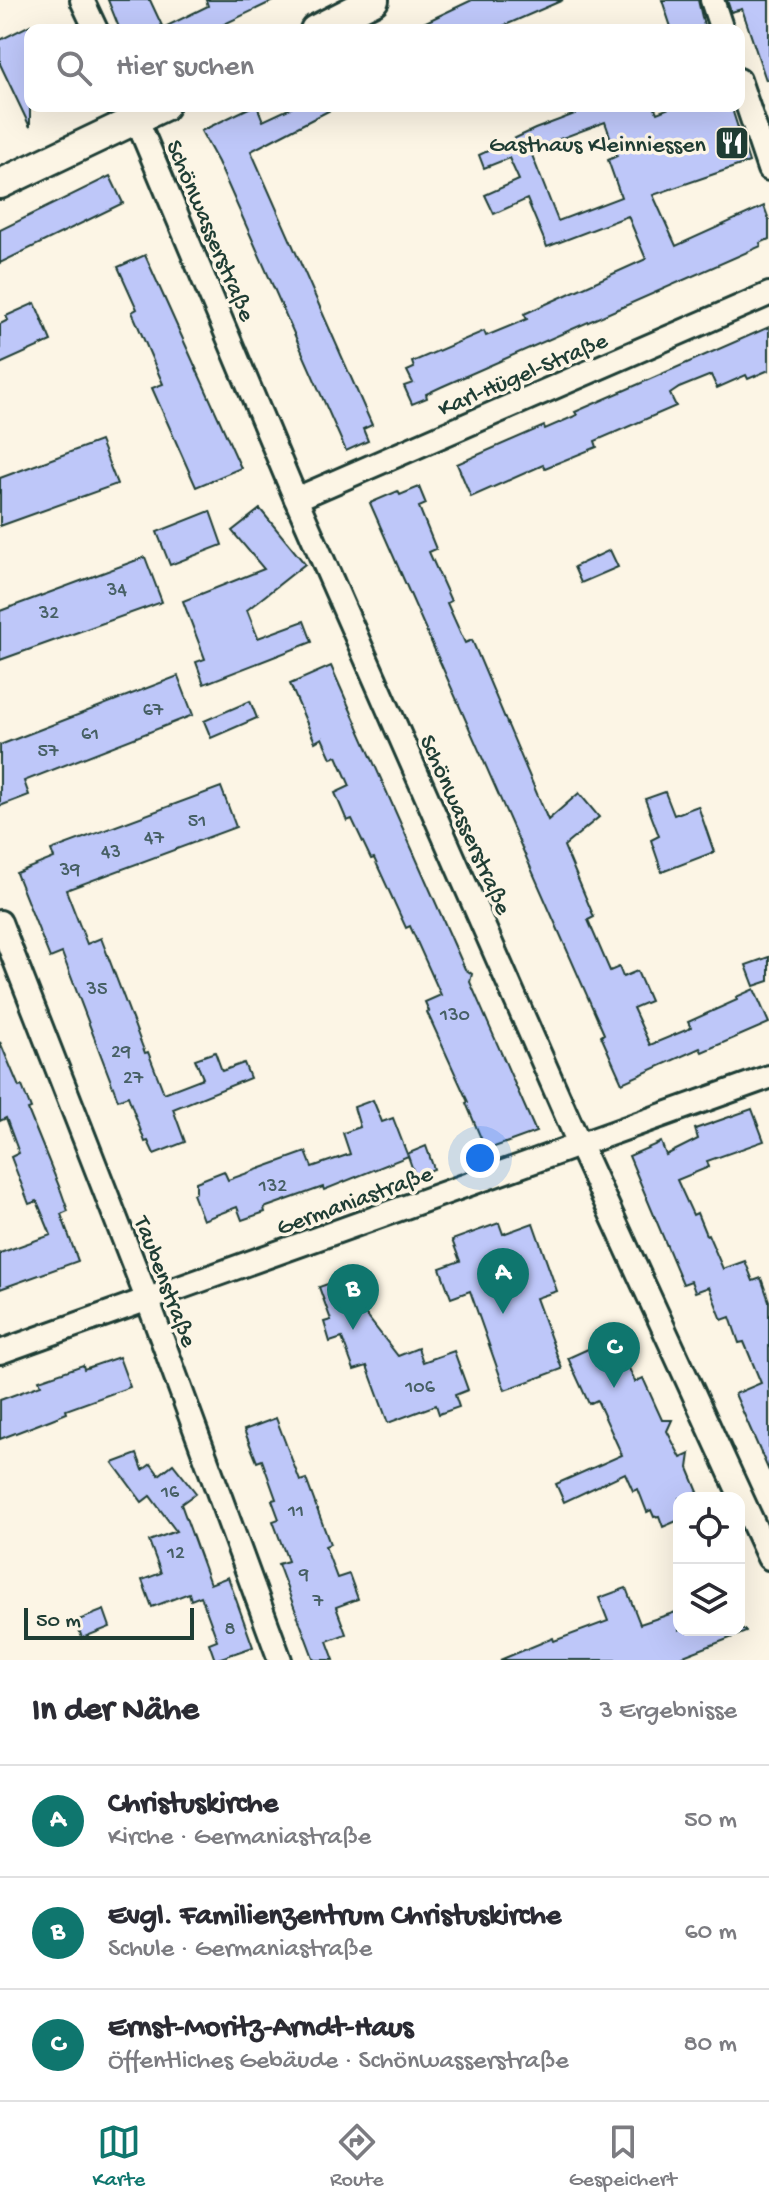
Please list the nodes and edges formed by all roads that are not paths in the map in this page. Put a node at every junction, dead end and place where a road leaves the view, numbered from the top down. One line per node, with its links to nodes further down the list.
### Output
1 (82, 0): 4 (street)
2 (374, 0): 5 (street)
3 (712, 0): 6 (street)
4 (93, 24)
5 (327, 24)
6 (720, 24)
7 (745, 98): 9 (street)
8 (134, 113): 10 (street); 12 (street, Schönwasserstraße)
9 (769, 169)
10 (0, 184)
11 (769, 294): 12 (street, Karl-Hügel-Straße)
12 (296, 499): 15 (street, Schönwasserstraße)
13 (0, 922): 16 (street, Taubenstraße)
14 (769, 1077): 15 (street, Germaniastraße)
15 (580, 1146): 16 (street, Germaniastraße); 18 (street, Schönwasserstraße)
16 (148, 1301): 17 (street, Germaniastraße); 19 (street, Taubenstraße)
17 (0, 1352)
18 (769, 1558)
19 (280, 1660)

